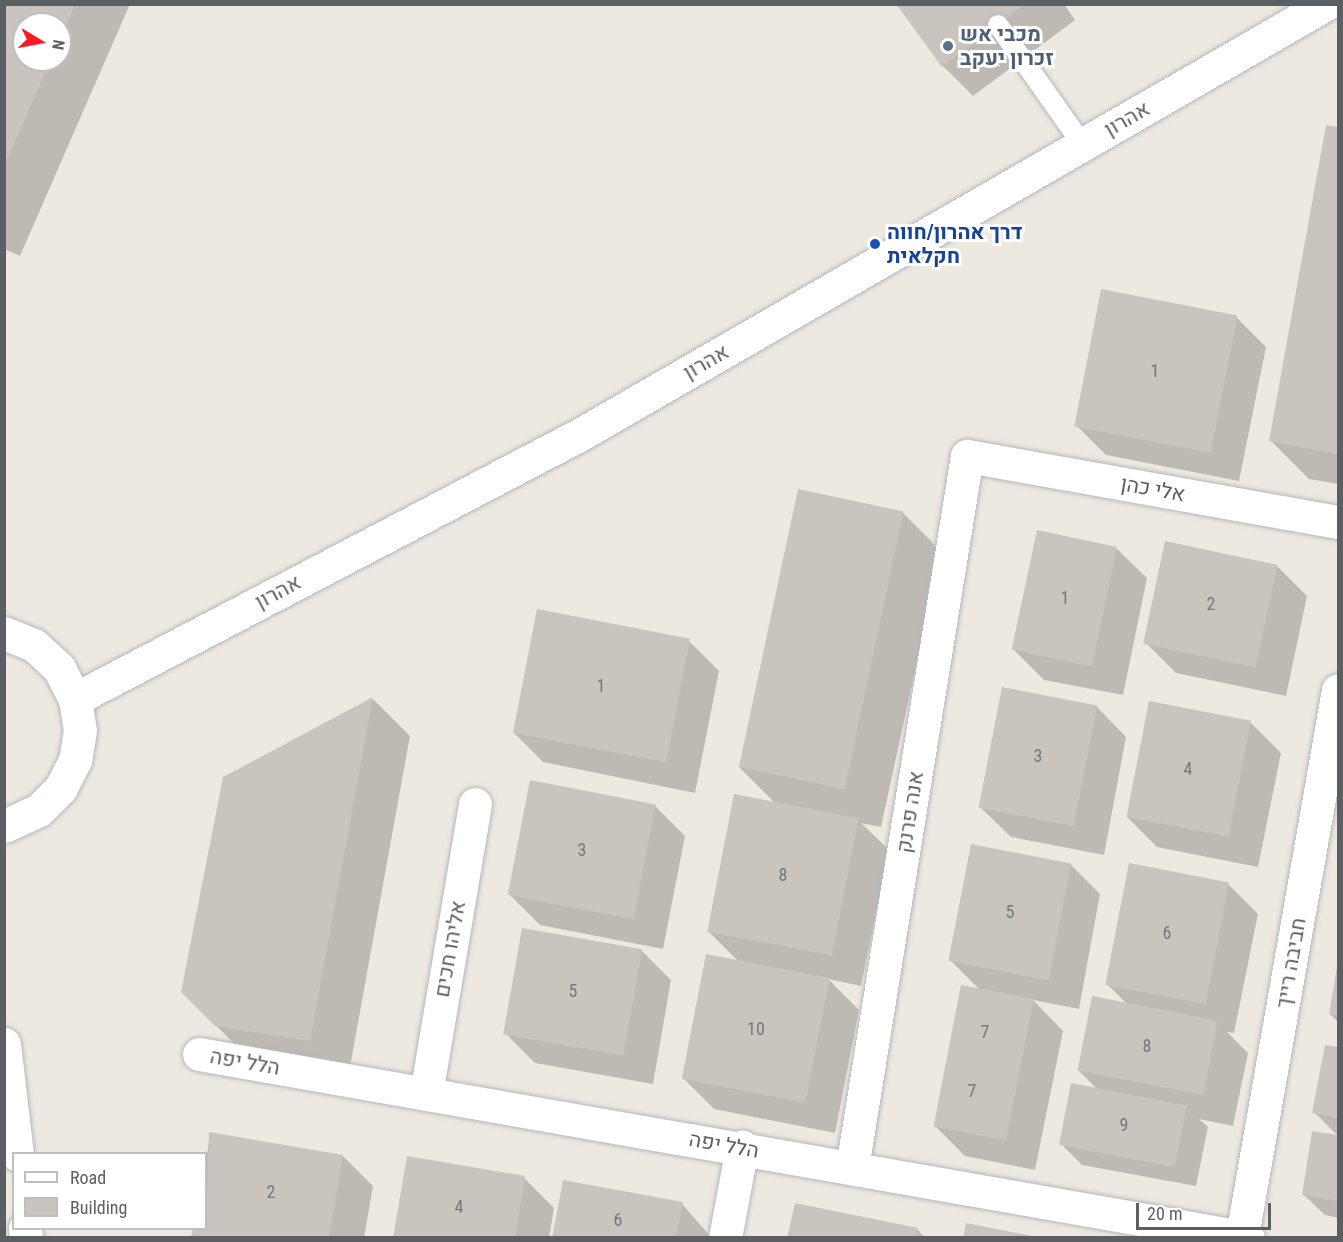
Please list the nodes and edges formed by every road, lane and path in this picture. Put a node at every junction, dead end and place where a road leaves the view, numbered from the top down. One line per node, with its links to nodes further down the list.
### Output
1 (1326, 4): 3 (street, אהרון)
2 (998, 25): 3 (lane)
3 (1083, 144): 8 (street, אהרון)
4 (967, 456): 5 (street, אלי כהן); 16 (street, אנה פרנק)
5 (1338, 522)
6 (4, 633): 8 (street)
7 (1338, 690): 17 (street, חביבה רייך)
8 (75, 699): 10 (street)
9 (475, 804): 13 (street, אליהו חכים)
10 (4, 826)
11 (4, 1044): 15 (street)
12 (199, 1054): 13 (street, הלל יפה)
13 (426, 1094): 14 (street, הלל יפה)
14 (742, 1147): 16 (street, הלל יפה); 18 (street)
15 (16, 1152)
16 (852, 1167): 17 (street, הלל יפה)
17 (1245, 1237)
18 (725, 1238)

